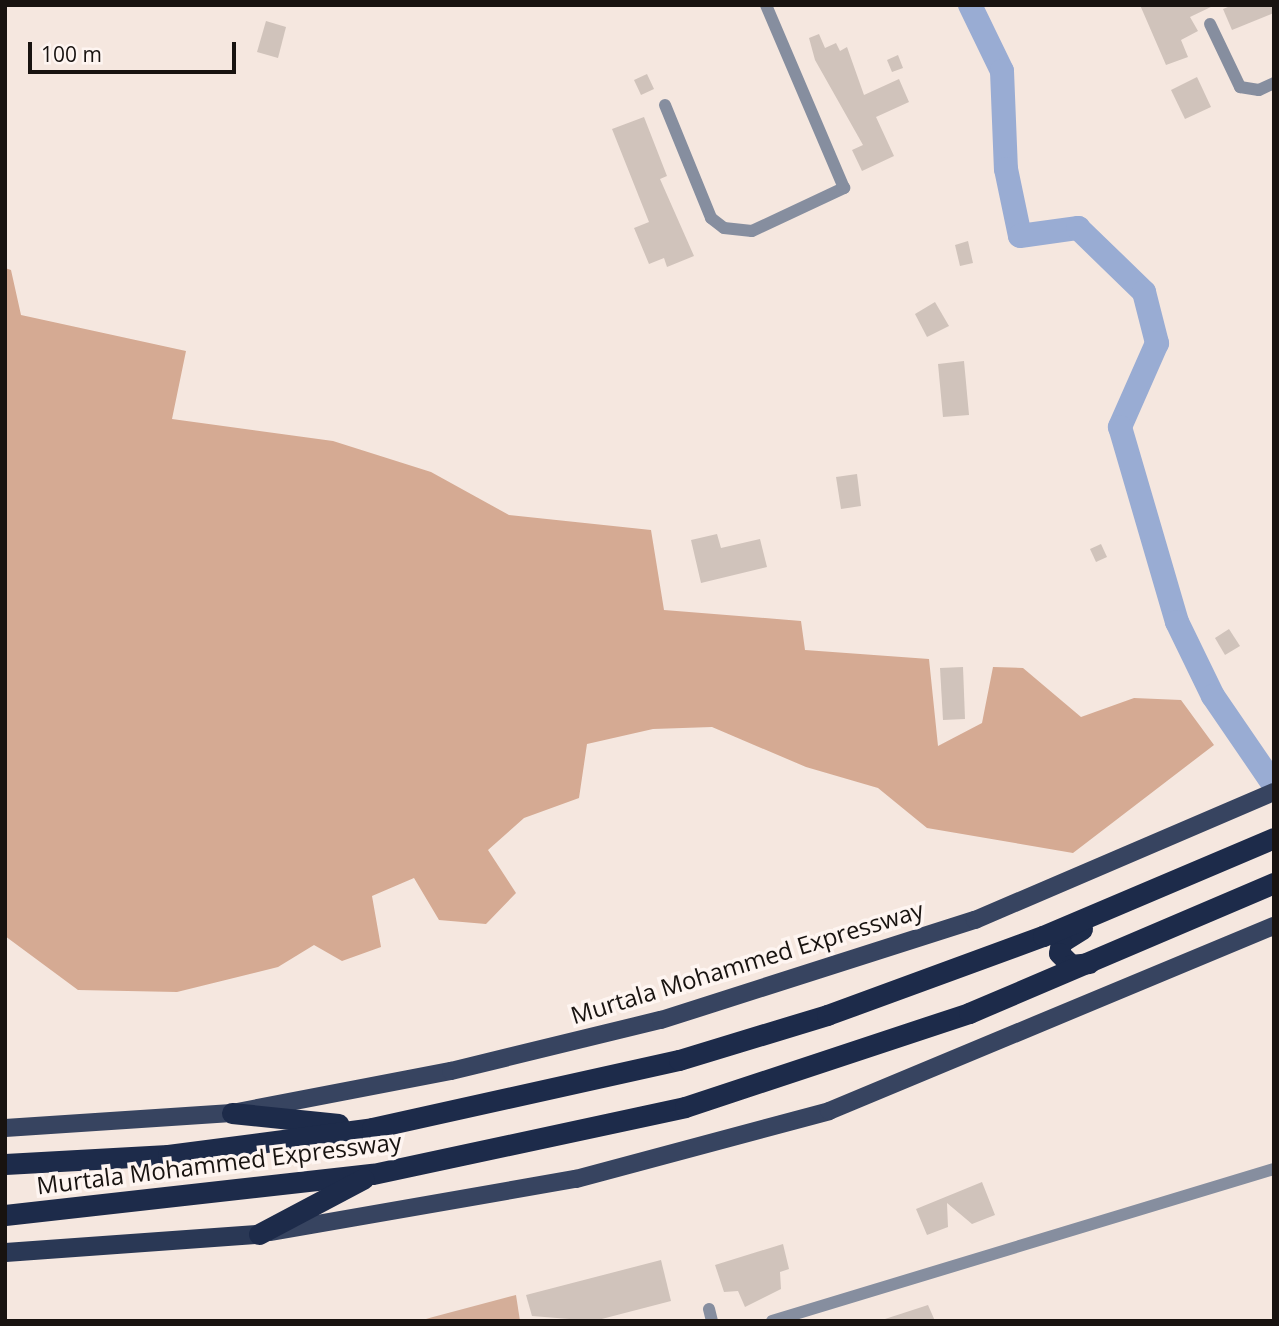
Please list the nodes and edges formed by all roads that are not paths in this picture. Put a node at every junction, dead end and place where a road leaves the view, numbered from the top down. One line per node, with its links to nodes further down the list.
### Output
1 (766, 5): 4 (street)
2 (1210, 24): 3 (street)
3 (1274, 83)
4 (665, 105)
5 (1267, 795): 11 (main road, Murtala Mohammed Expressway)
6 (1274, 838): 8 (highway, Murtala Mohammed Expressway)
7 (1274, 883): 10 (highway, Murtala Mohammed Expressway)
8 (1138, 897): 10 (highway); 13 (highway, Murtala Mohammed Expressway)
9 (1274, 926): 18 (main road)
10 (1105, 959): 16 (highway, Murtala Mohammed Expressway)
11 (232, 1113): 12 (main road, Murtala Mohammed Expressway); 13 (highway)
12 (5, 1128)
13 (372, 1128): 14 (highway, Murtala Mohammed Expressway)
14 (5, 1164)
15 (1274, 1169): 20 (street)
16 (373, 1174): 17 (highway, Murtala Mohammed Expressway); 18 (highway)
17 (5, 1215)
18 (260, 1234): 19 (highway)
19 (5, 1252)
20 (772, 1321)

